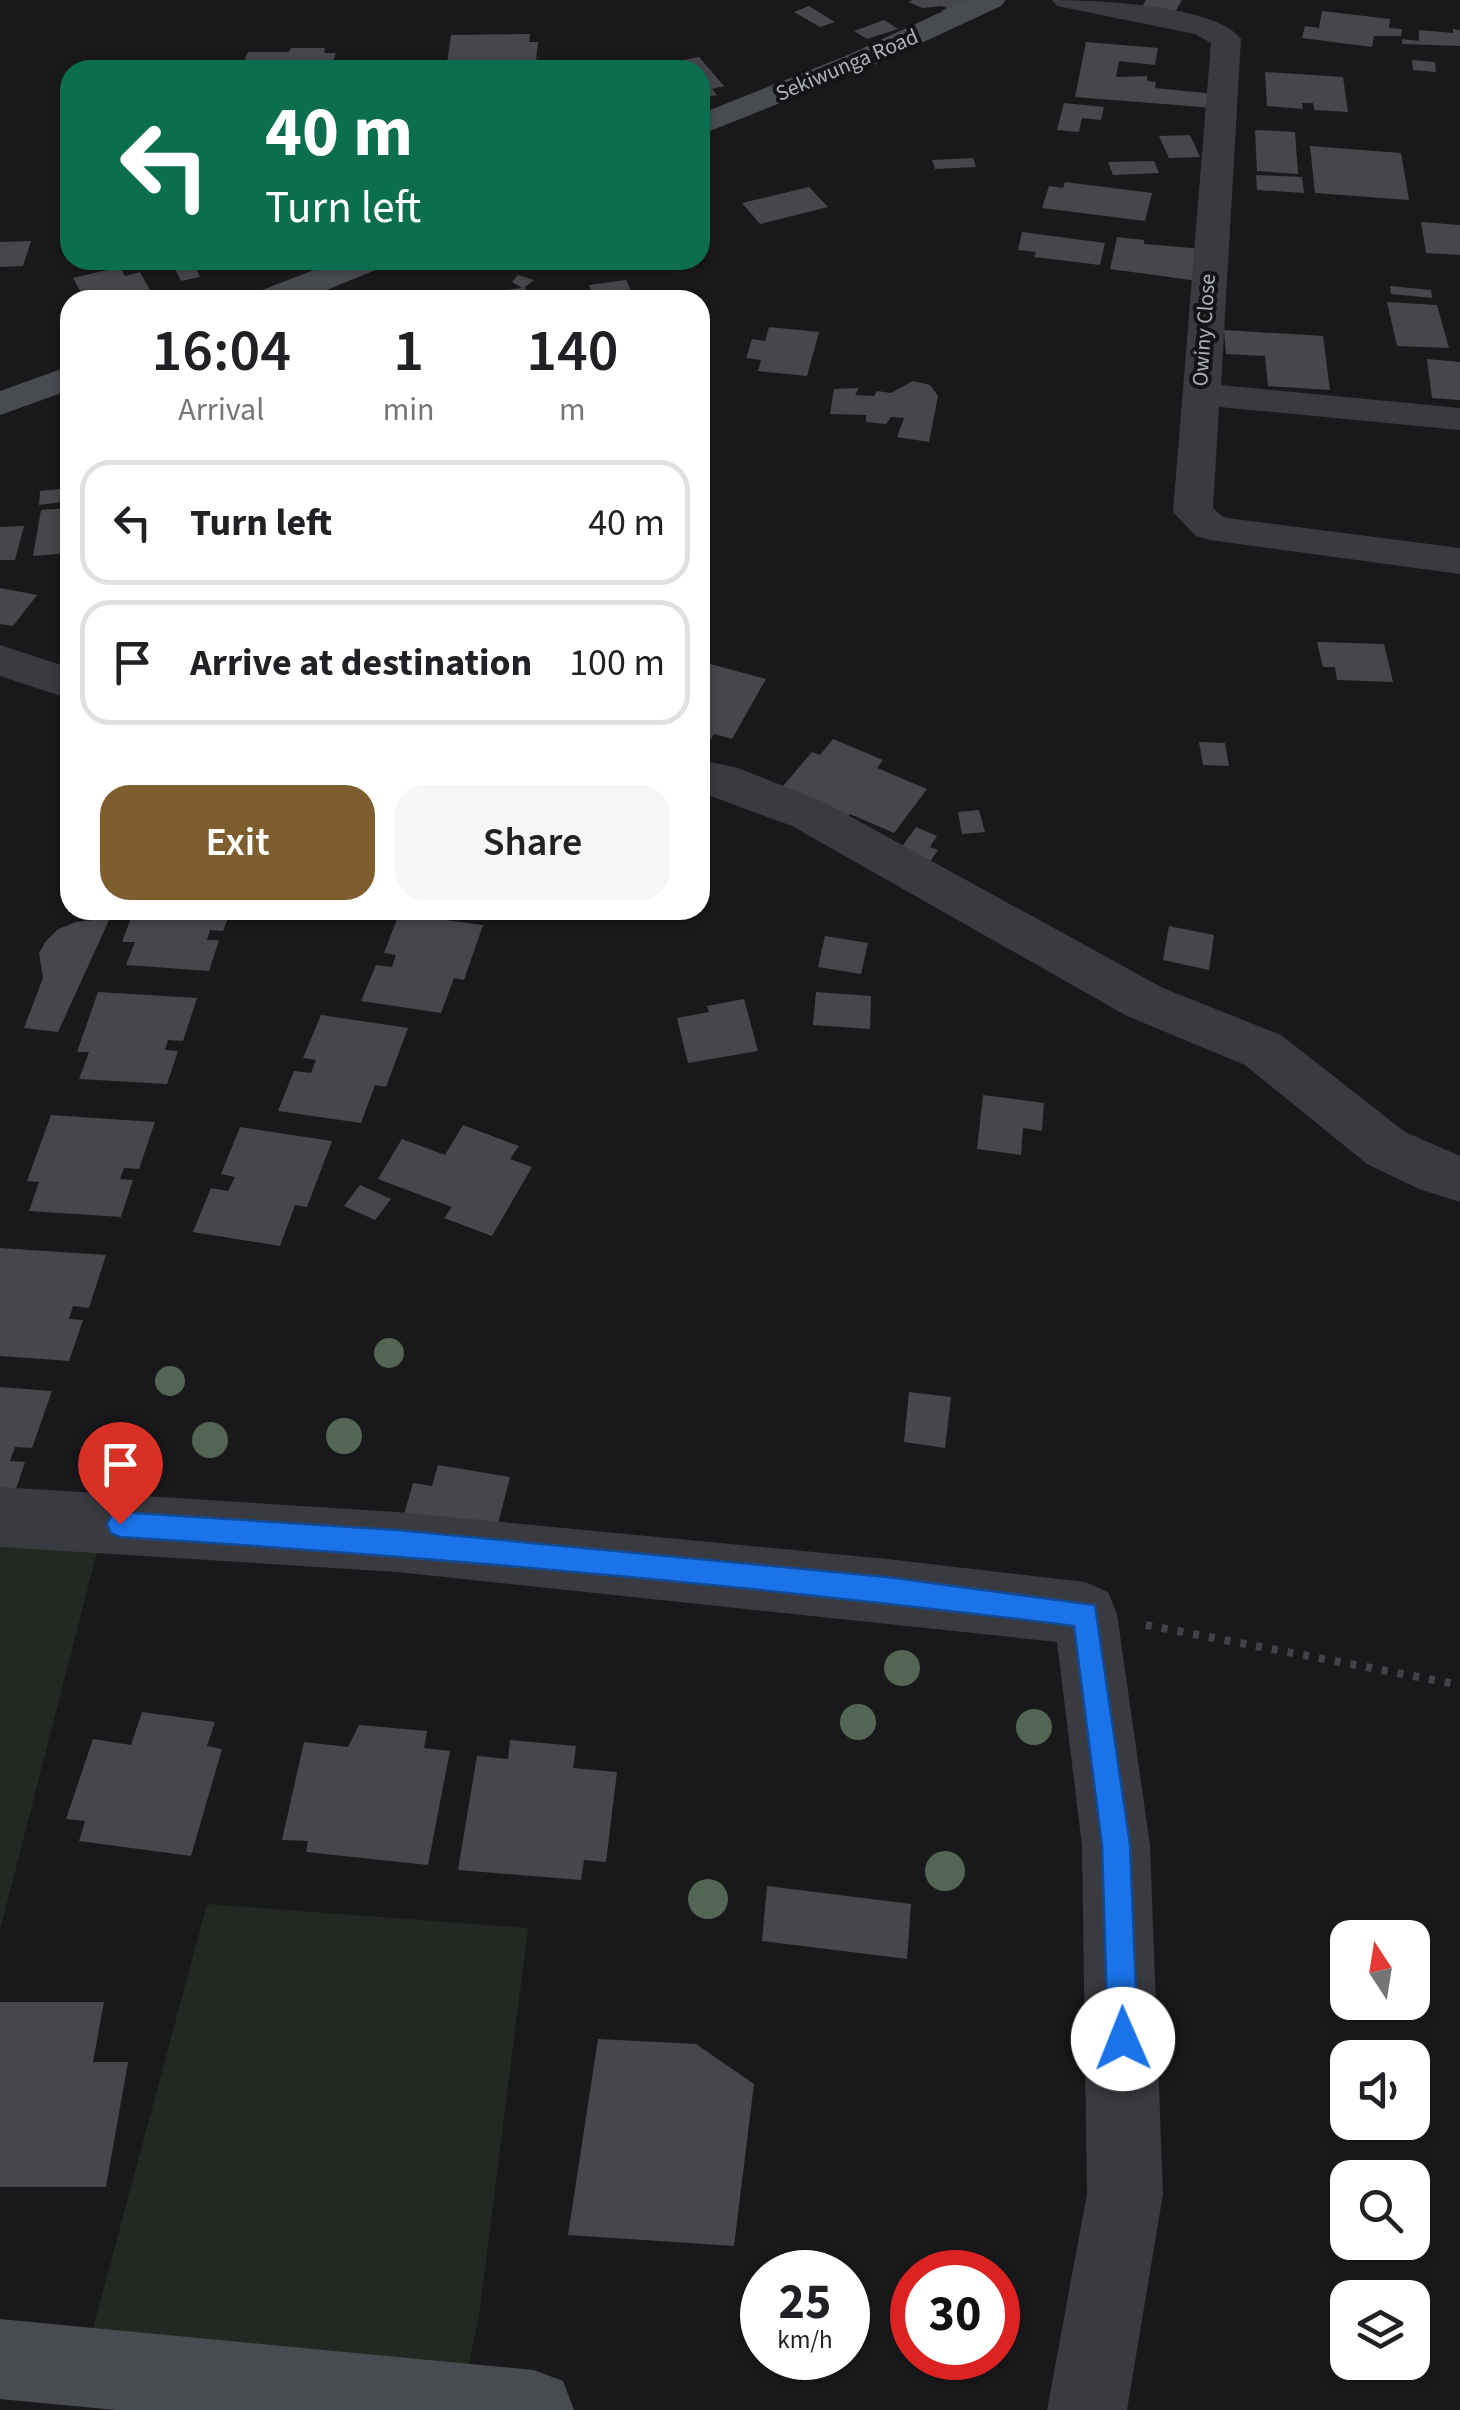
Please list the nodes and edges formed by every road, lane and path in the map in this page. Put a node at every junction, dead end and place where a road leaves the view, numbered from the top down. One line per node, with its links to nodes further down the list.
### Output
1 (992, 0): 3 (main road, Sekiwunga Road)
2 (1067, 0): 7 (street, Owiny Close)
3 (710, 120)
4 (346, 270): 5 (main road)
5 (295, 290)
6 (60, 381): 8 (main road)
7 (1200, 394): 9 (street); 10 (street, Owiny Close)
8 (0, 404)
9 (1460, 419)
10 (1460, 561)
11 (0, 660): 12 (street)
12 (60, 681)
13 (710, 778): 14 (street)
14 (1460, 1180)
15 (0, 1517): 16 (street)
16 (1085, 1614): 17 (path); 20 (street)
17 (1460, 1684)
18 (0, 2359): 19 (main road)
19 (534, 2410)
20 (1086, 2410)

